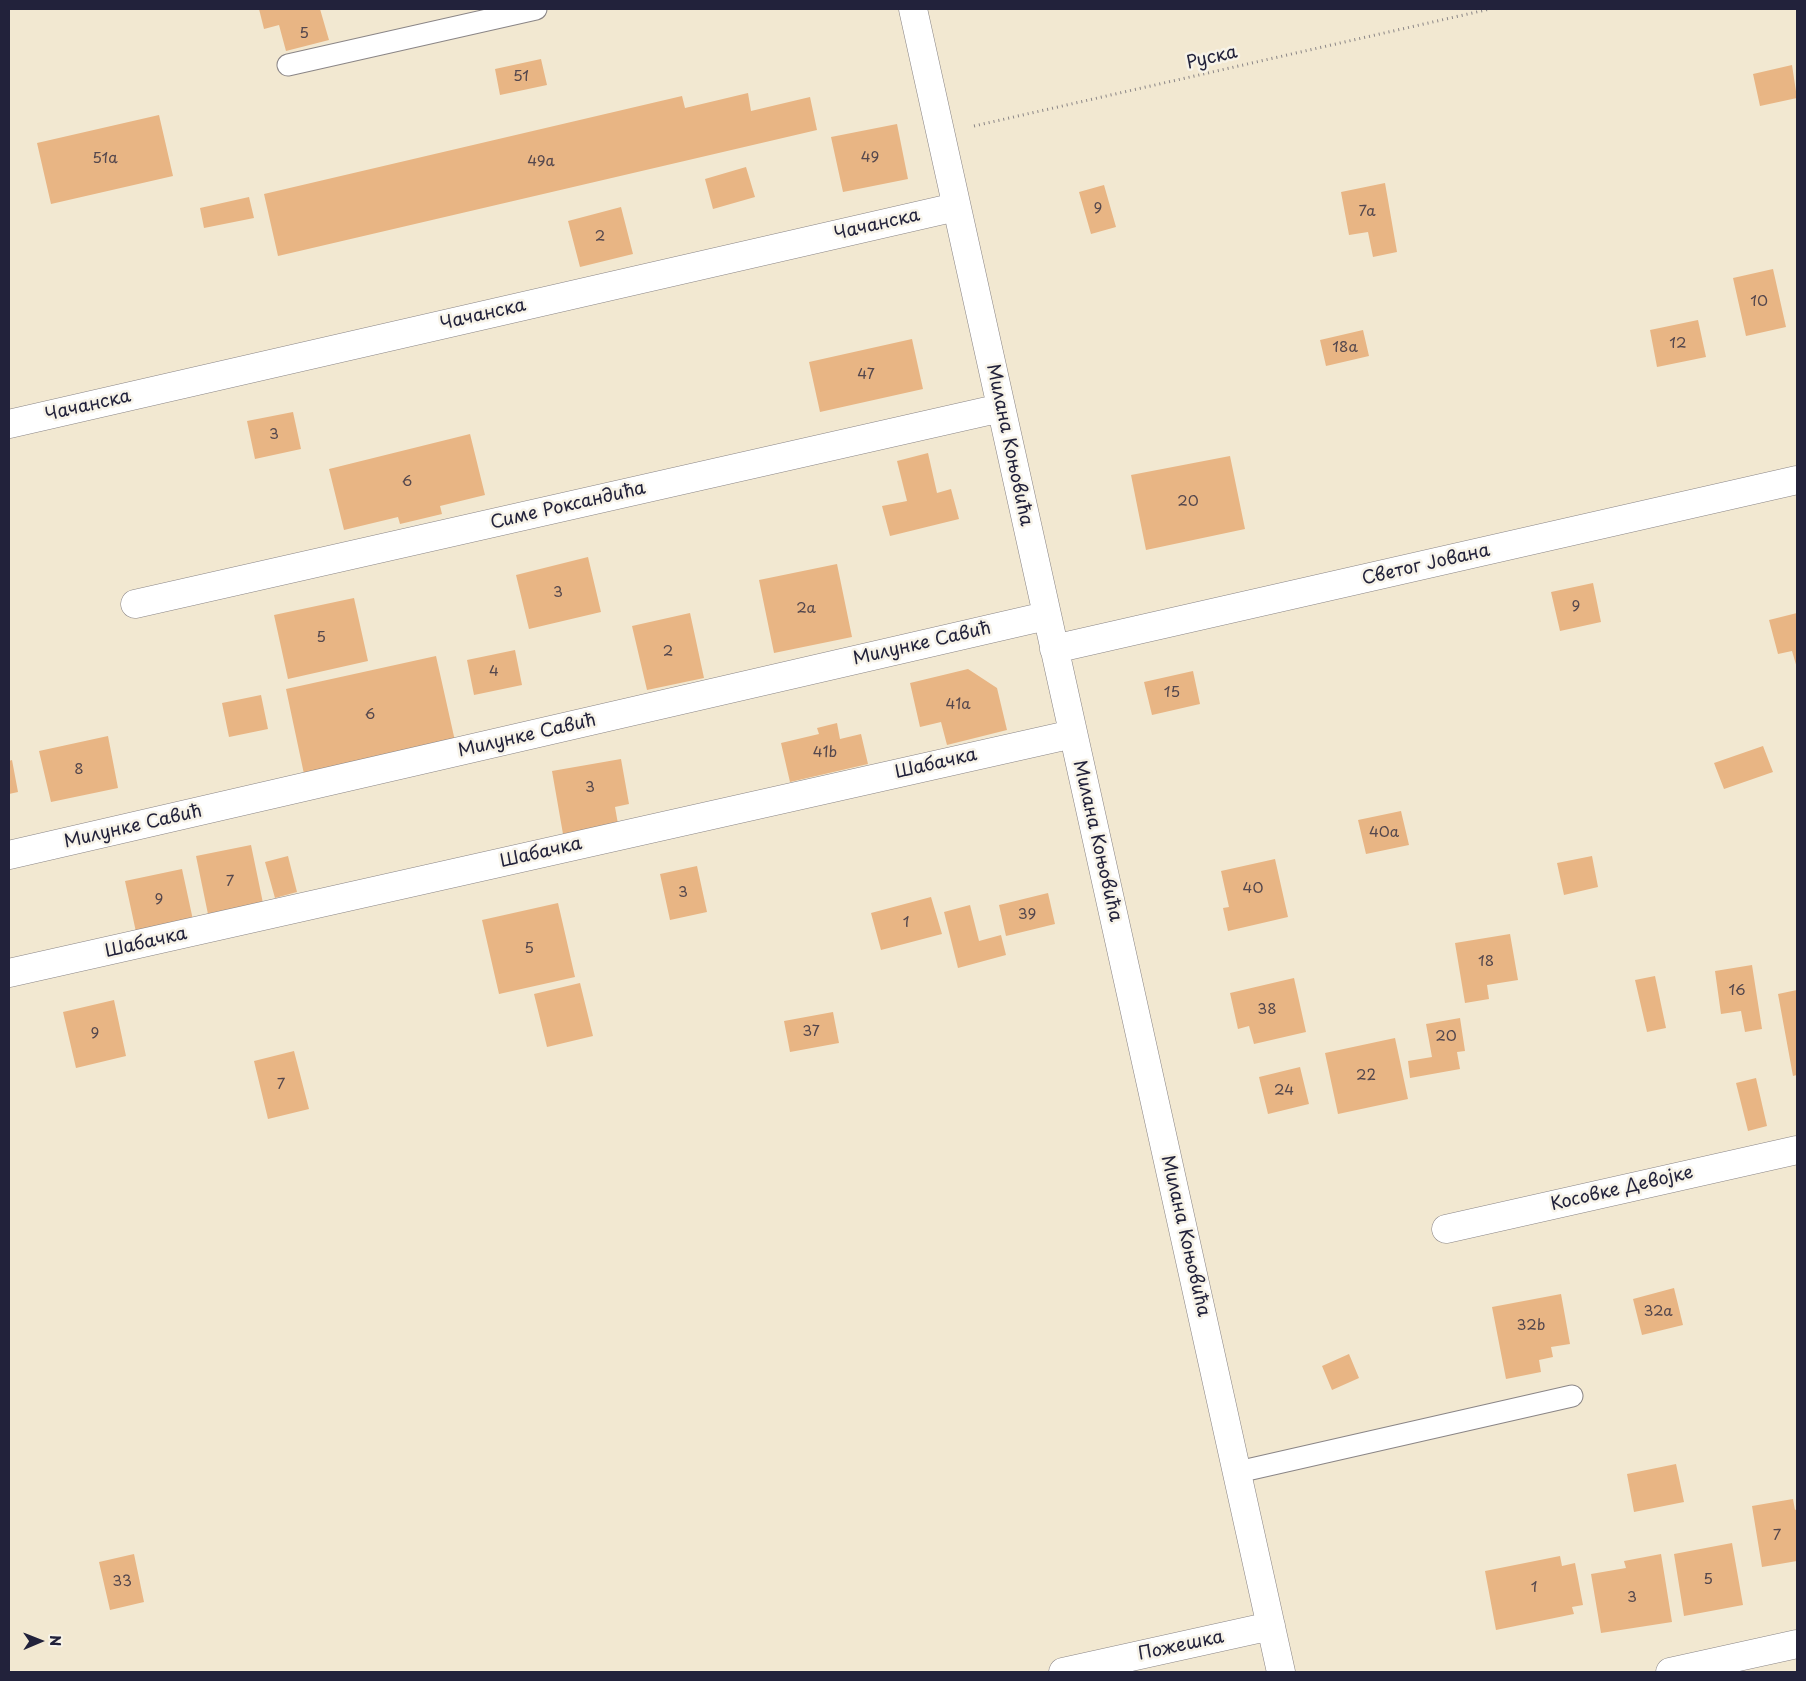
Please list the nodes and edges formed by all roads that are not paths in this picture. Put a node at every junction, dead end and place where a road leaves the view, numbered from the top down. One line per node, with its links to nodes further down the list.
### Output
1 (536, 9): 3 (lane)
2 (913, 9): 4 (street, Милана Коњовића)
3 (288, 65)
4 (956, 207): 5 (street, Милана Коњовића); 6 (street, Чачанска)
5 (1001, 408): 8 (street, Симе Роксандића); 9 (street, Милана Коњовића)
6 (9, 424)
7 (1797, 480): 10 (street, Светог Јована)
8 (135, 604)
9 (1046, 616): 10 (street, Милана Коњовића); 12 (street, Милунке Савић)
10 (1054, 650): 11 (street, Милана Коњовића)
11 (1073, 734): 13 (street, Шабачка); 17 (street, Милана Коњовића)
12 (9, 855)
13 (9, 973)
14 (1797, 1150): 15 (street, Косовке Девојке)
15 (1446, 1229)
16 (1572, 1396): 17 (lane)
17 (1238, 1472): 18 (street, Милана Коњовића)
18 (1271, 1626): 20 (street, Пожешка); 21 (street, Милана Коњовића)
19 (1797, 1644): 22 (street)
20 (1063, 1672)
21 (1281, 1672)
22 (1670, 1672)

